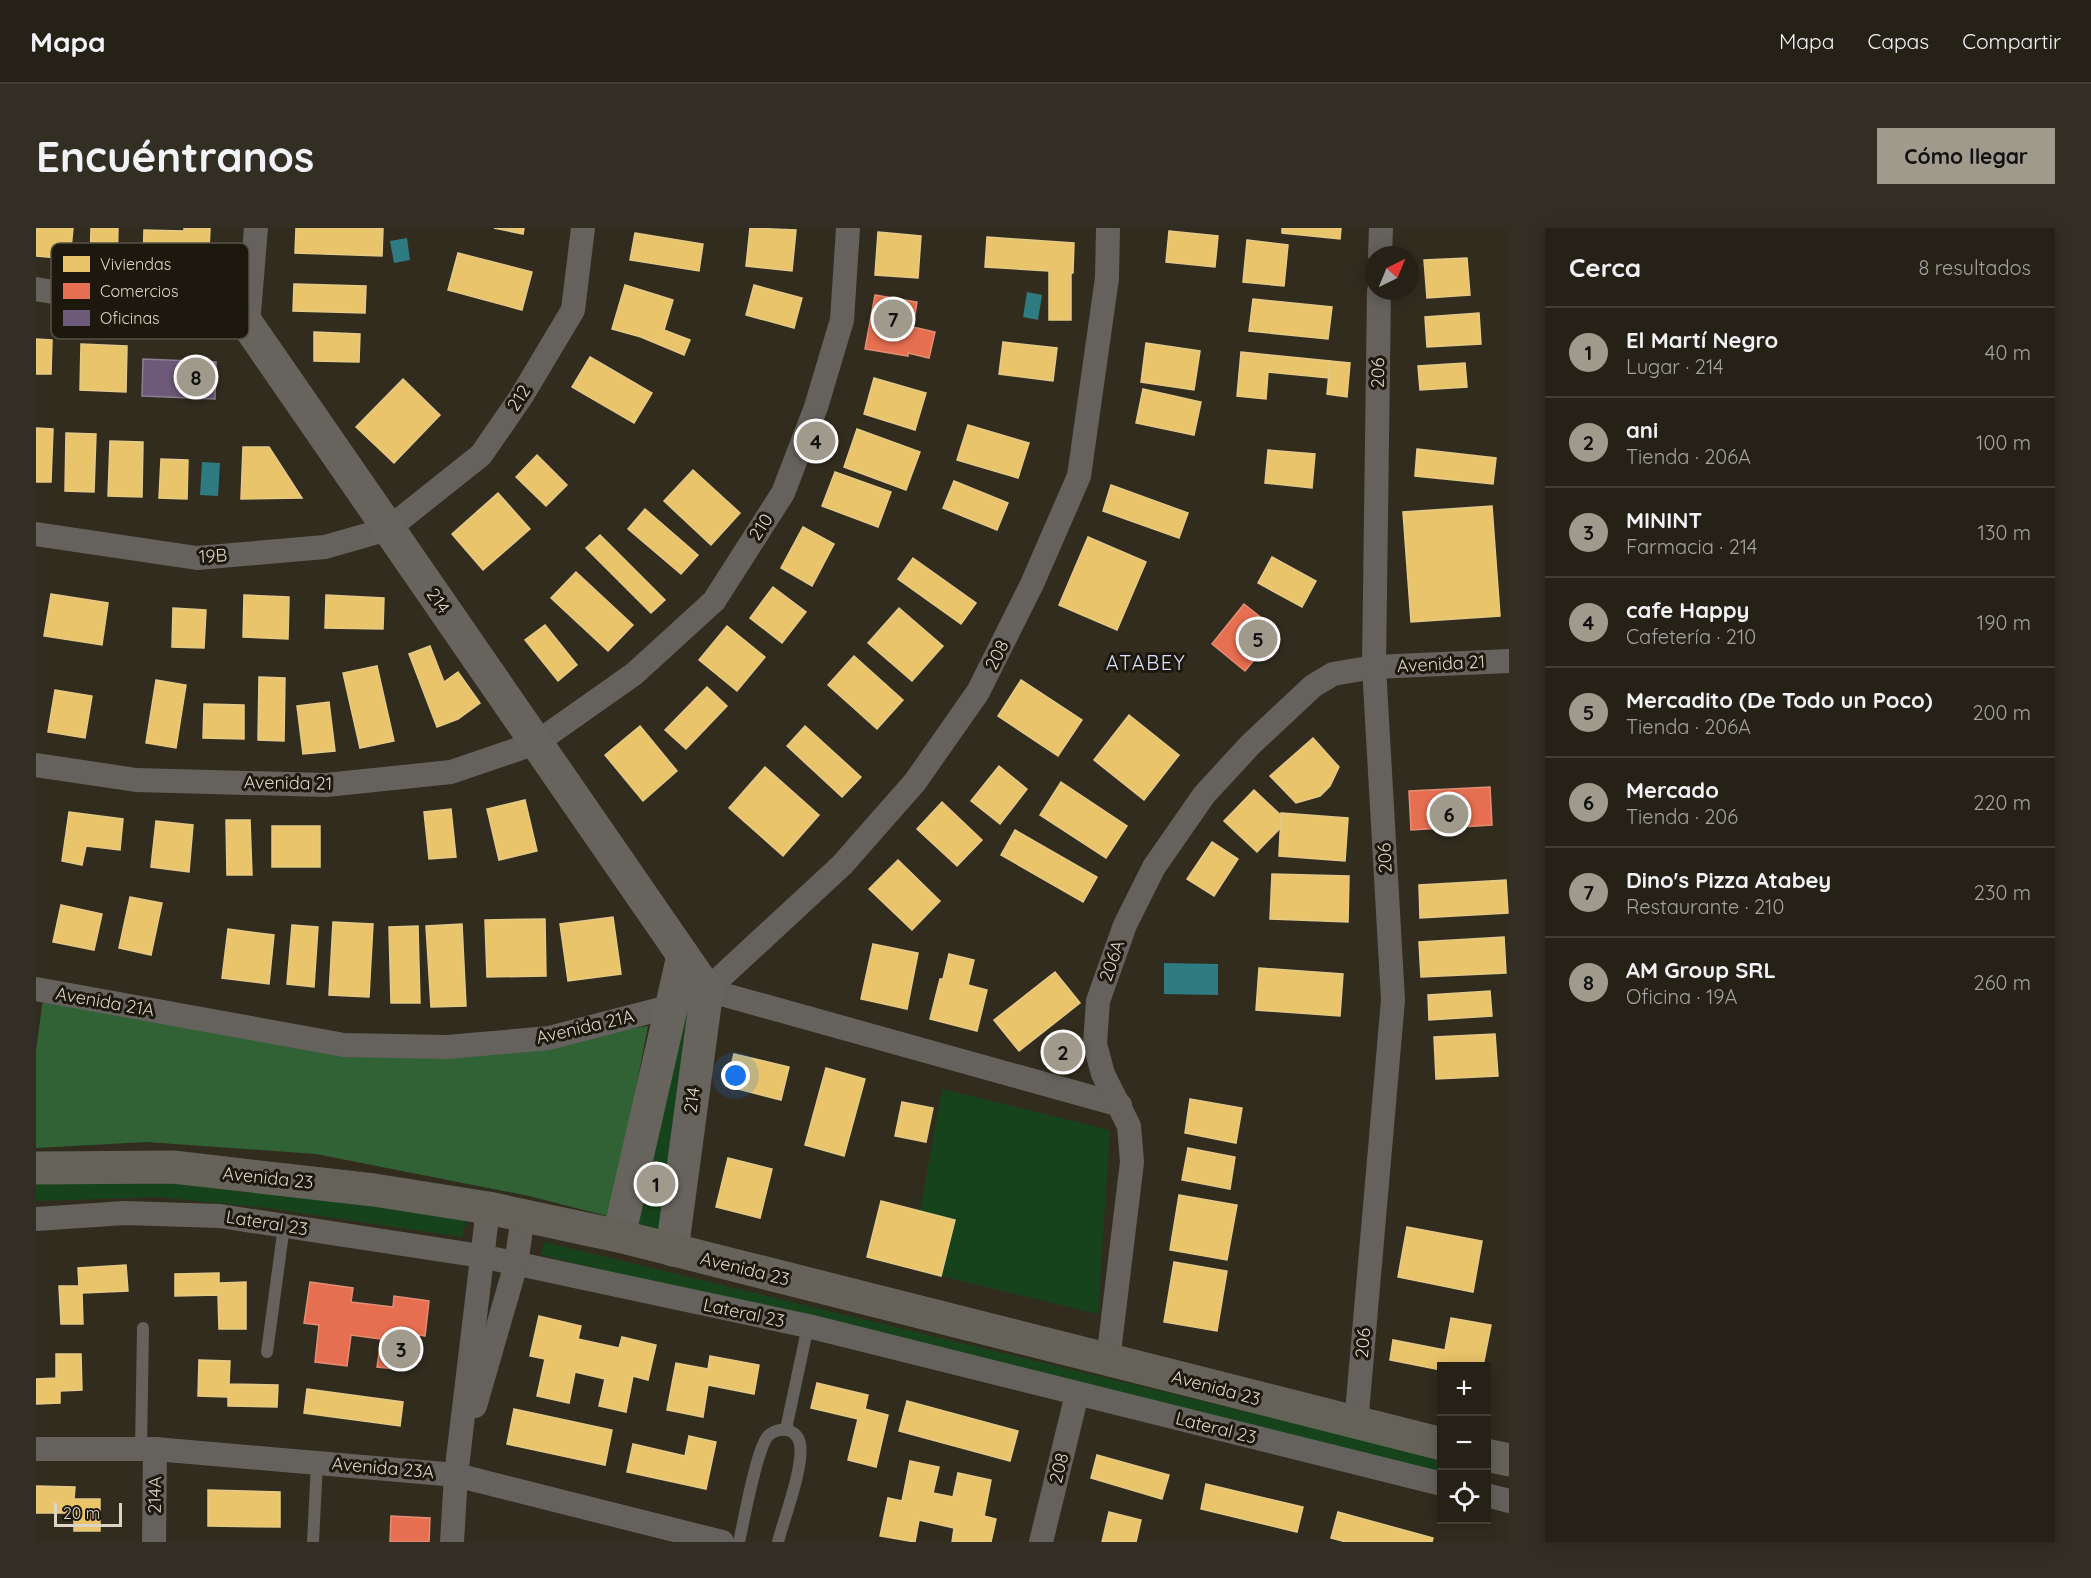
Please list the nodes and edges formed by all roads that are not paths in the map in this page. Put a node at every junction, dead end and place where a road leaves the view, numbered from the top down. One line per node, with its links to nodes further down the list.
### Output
1 (256, 228): 10 (street)
2 (583, 228): 12 (street, 212)
3 (848, 228): 16 (street, 210)
4 (1108, 228): 20 (street, 208)
5 (1381, 228): 6 (street)
6 (1380, 246)
7 (36, 289): 8 (street)
8 (51, 292)
9 (1379, 300): 15 (street, 206)
10 (249, 313)
11 (249, 326): 12 (street, 214)
12 (388, 529): 13 (street, 19B); 16 (street, 214)
13 (36, 534)
14 (1509, 661): 15 (street, Avenida 21)
15 (1374, 667): 22 (street, 206A); 37 (street, 206)
16 (536, 743): 17 (street, Avenida 21); 18 (street, 214)
17 (36, 765)
18 (683, 957): 20 (street, 214); 21 (street)
19 (36, 989): 21 (street, Avenida 21A)
20 (707, 990): 21 (street, Avenida 21A); 22 (street); 29 (street, 214)
21 (672, 1006): 28 (street)
22 (1120, 1105): 35 (street, 206A)
23 (36, 1168): 24 (main road, Avenida 23)
24 (488, 1208): 25 (main road, Avenida 23); 30 (street)
25 (523, 1216): 28 (main road, Avenida 23); 31 (street)
26 (36, 1219): 27 (street, Lateral 23)
27 (284, 1226): 30 (street, Lateral 23); 34 (lane)
28 (619, 1236): 29 (main road, Avenida 23)
29 (672, 1250): 35 (main road, Avenida 23)
30 (481, 1256): 31 (street, Lateral 23); 45 (street)
31 (516, 1264): 32 (street, Lateral 23); 45 (street)
32 (808, 1326): 36 (street, Lateral 23); 38 (lane)
33 (143, 1328): 41 (lane)
34 (267, 1352)
35 (1108, 1360): 37 (main road, Avenida 23)
36 (1077, 1394): 46 (street, Lateral 23); 55 (street, 208)
37 (1356, 1424): 39 (main road, Avenida 23)
38 (786, 1430): 53 (lane); 54 (lane)
39 (1437, 1443)
40 (36, 1449): 41 (street, Avenida 23A)
41 (148, 1449): 44 (street, Avenida 23A); 49 (street, 214A)
42 (1491, 1456): 43 (main road)
43 (1509, 1460)
44 (317, 1462): 45 (street, Avenida 23A); 50 (lane)
45 (456, 1475): 51 (street); 52 (street, Avenida 23A)
46 (1437, 1483)
47 (1491, 1497): 48 (street)
48 (1509, 1501)
49 (154, 1542)
50 (313, 1542)
51 (452, 1542)
52 (722, 1542)
53 (739, 1542)
54 (778, 1542)
55 (1041, 1542)

